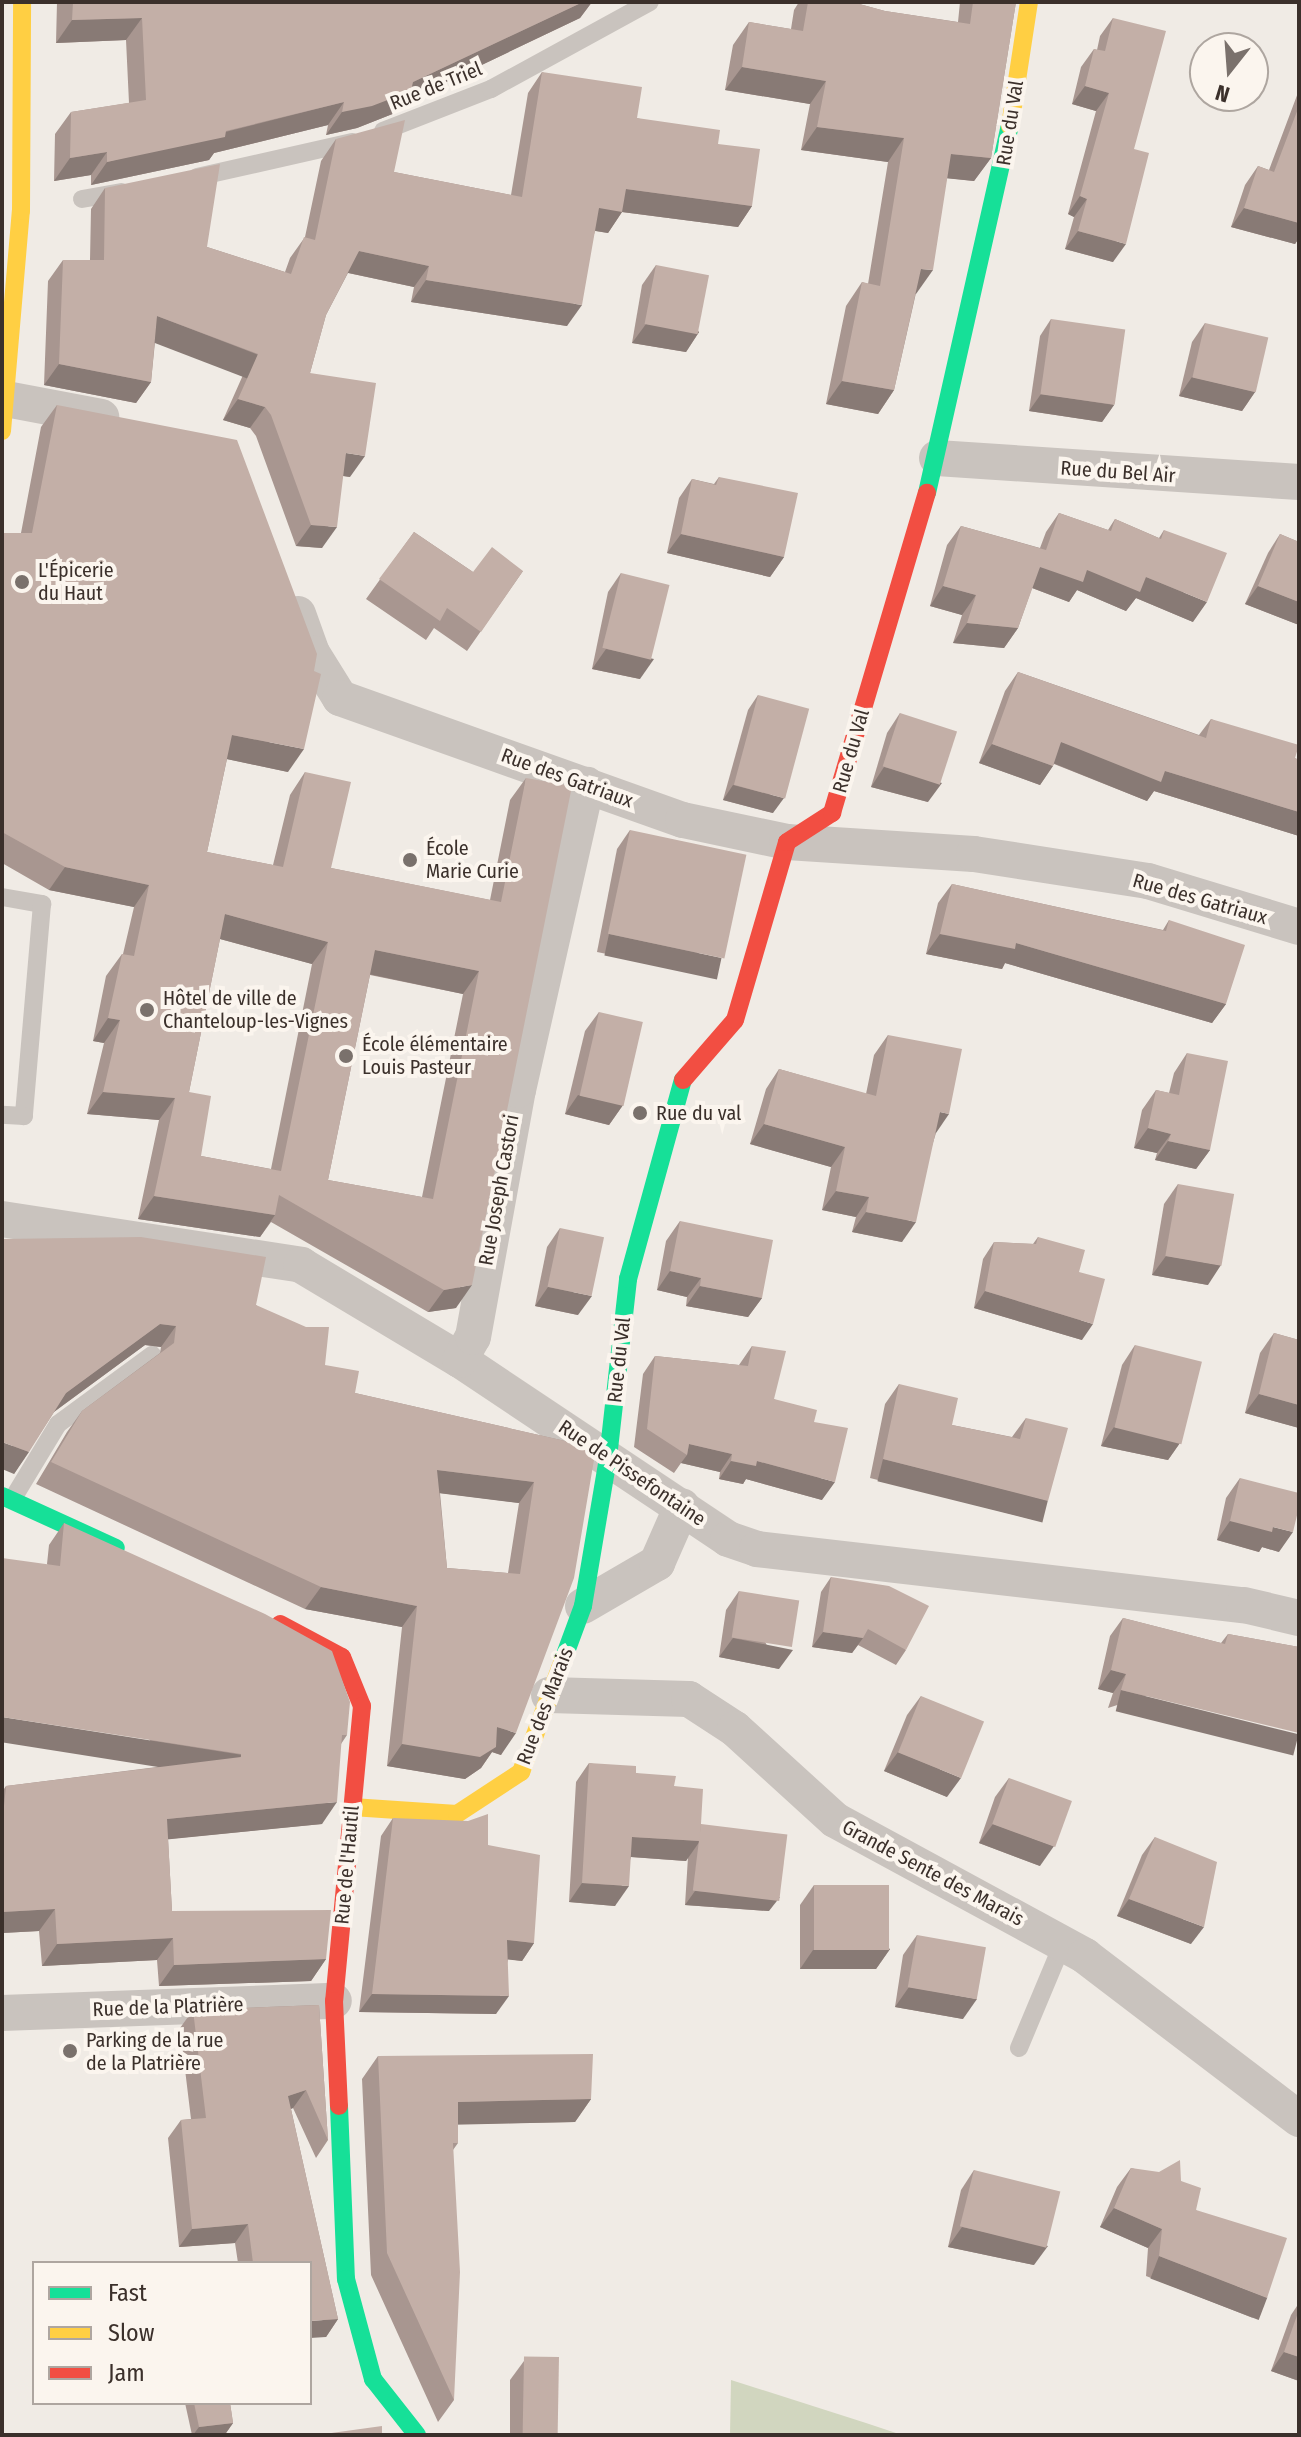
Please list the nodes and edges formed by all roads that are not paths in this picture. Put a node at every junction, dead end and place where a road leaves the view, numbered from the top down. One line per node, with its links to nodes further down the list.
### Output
1 (22, 2): 7 (street)
2 (650, 2): 4 (lane, Rue de Triel)
3 (1029, 2): 9 (street, Rue du Val)
4 (175, 182)
5 (144, 188): 6 (lane)
6 (82, 199)
7 (3, 408): 8 (street)
8 (131, 423)
9 (937, 458): 10 (street, Rue du Bel Air); 13 (street, Rue du Val)
10 (1299, 482)
11 (285, 578): 12 (street, Rue des Gatriaux)
12 (587, 785): 13 (street, Rue des Gatriaux); 19 (street, Rue Joseph Castori)
13 (787, 842): 15 (street, Rue des Gatriaux); 20 (street, Rue du Val)
14 (2, 897): 16 (lane)
15 (1299, 927)
16 (2, 1115)
17 (2, 1219): 19 (street, Rue de Pissefontaine)
18 (152, 1355): 21 (lane)
19 (460, 1360): 20 (street, Rue de Pissefontaine)
20 (608, 1458): 22 (street, Rue de Pissefontaine); 24 (street, Rue des Marais)
21 (7, 1498): 23 (street)
22 (682, 1506): 24 (street); 26 (street, Rue de Pissefontaine)
23 (136, 1557)
24 (583, 1606): 27 (street, Rue des Marais)
25 (261, 1613): 28 (street, Rue de l'Hautil)
26 (1299, 1618)
27 (549, 1695): 28 (street, Rue des Marais); 29 (street, Grande Sente des Marais)
28 (352, 1807): 30 (street, Rue de l'Hautil)
29 (1063, 1943): 32 (lane); 33 (street, Grande Sente des Marais)
30 (334, 2001): 31 (street, Rue de la Platrière); 34 (street, Rue de l'Hautil)
31 (2, 2013)
32 (1019, 2048)
33 (1299, 2119)
34 (417, 2435)

